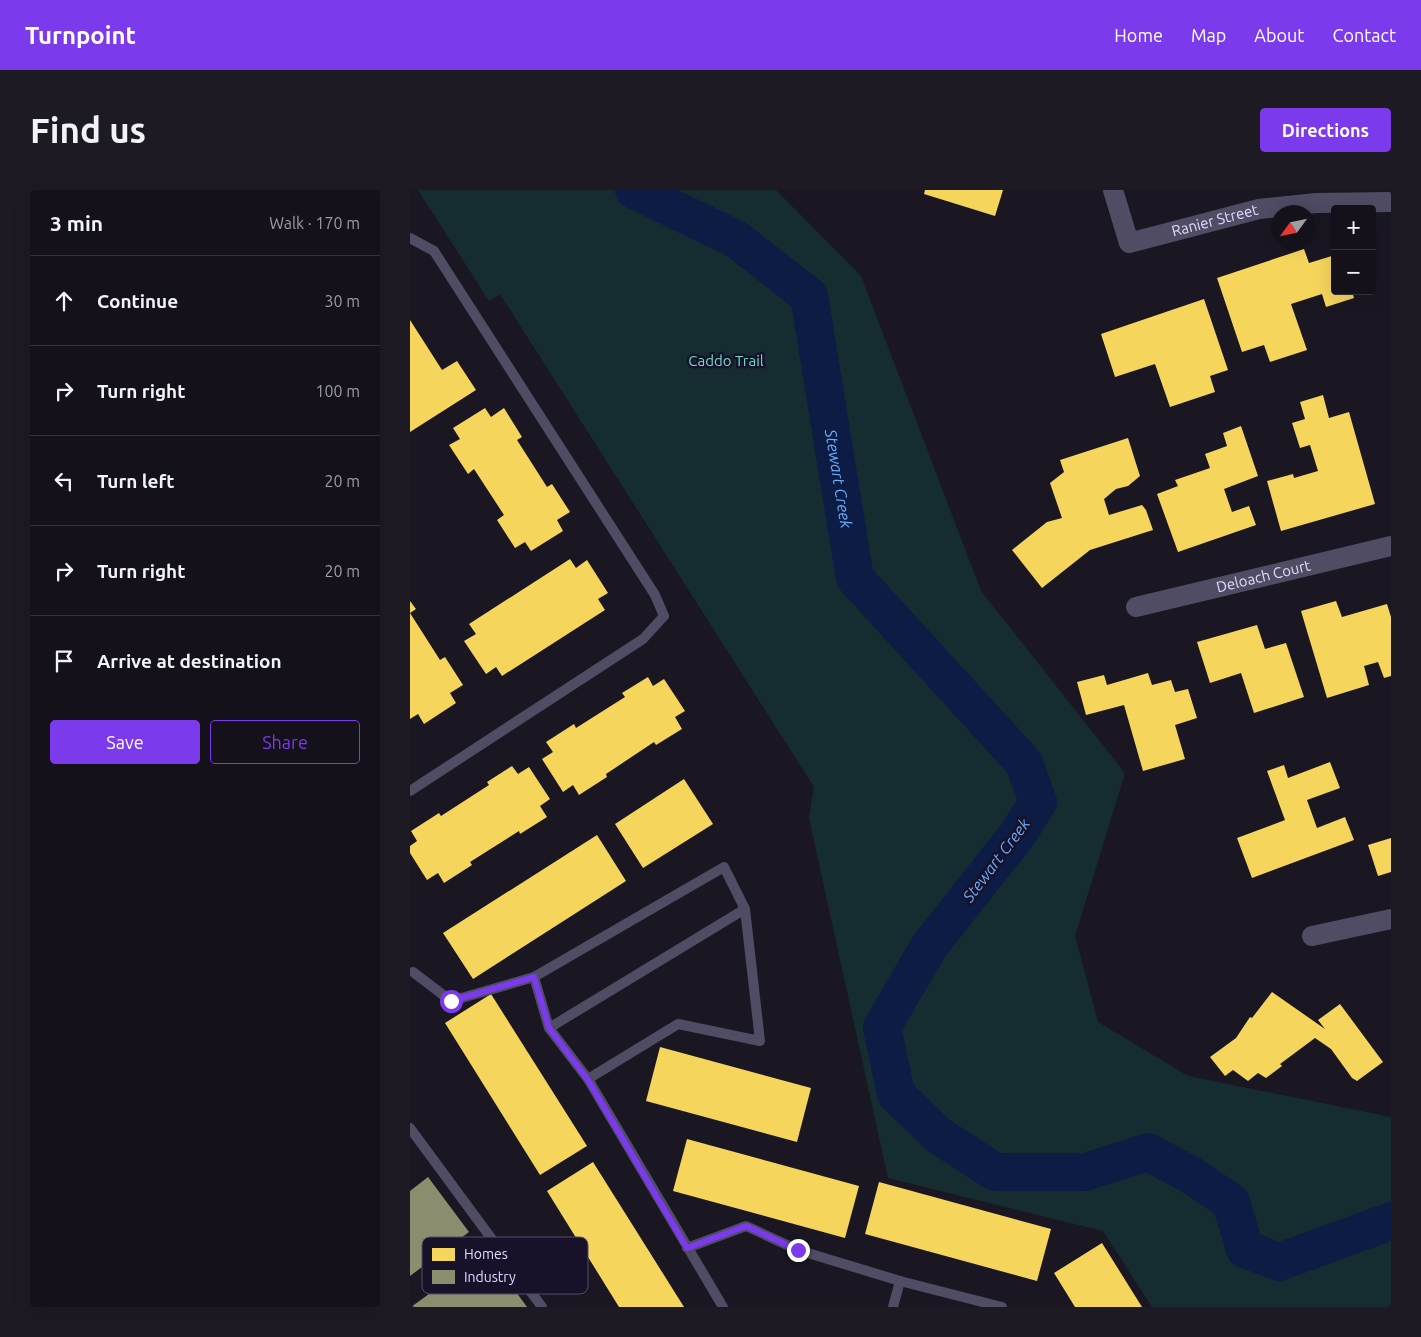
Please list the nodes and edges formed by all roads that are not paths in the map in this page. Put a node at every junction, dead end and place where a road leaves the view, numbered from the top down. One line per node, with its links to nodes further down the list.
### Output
1 (1113, 190): 2 (street, Ranier Street)
2 (1391, 202)
3 (410, 238): 6 (lane)
4 (1391, 546): 5 (street, Deloach Court)
5 (1136, 606)
6 (410, 791)
7 (745, 909): 11 (lane); 12 (lane); 13 (lane)
8 (1391, 919): 9 (street)
9 (1312, 936)
10 (413, 972): 11 (lane)
11 (534, 977): 12 (lane)
12 (549, 1028): 13 (lane)
13 (588, 1080): 16 (lane)
14 (410, 1128): 15 (lane)
15 (490, 1237)
16 (687, 1248): 17 (lane); 20 (lane)
17 (900, 1281): 21 (lane); 22 (lane)
18 (532, 1294): 19 (lane)
19 (542, 1307)
20 (723, 1307)
21 (893, 1307)
22 (1002, 1307)

